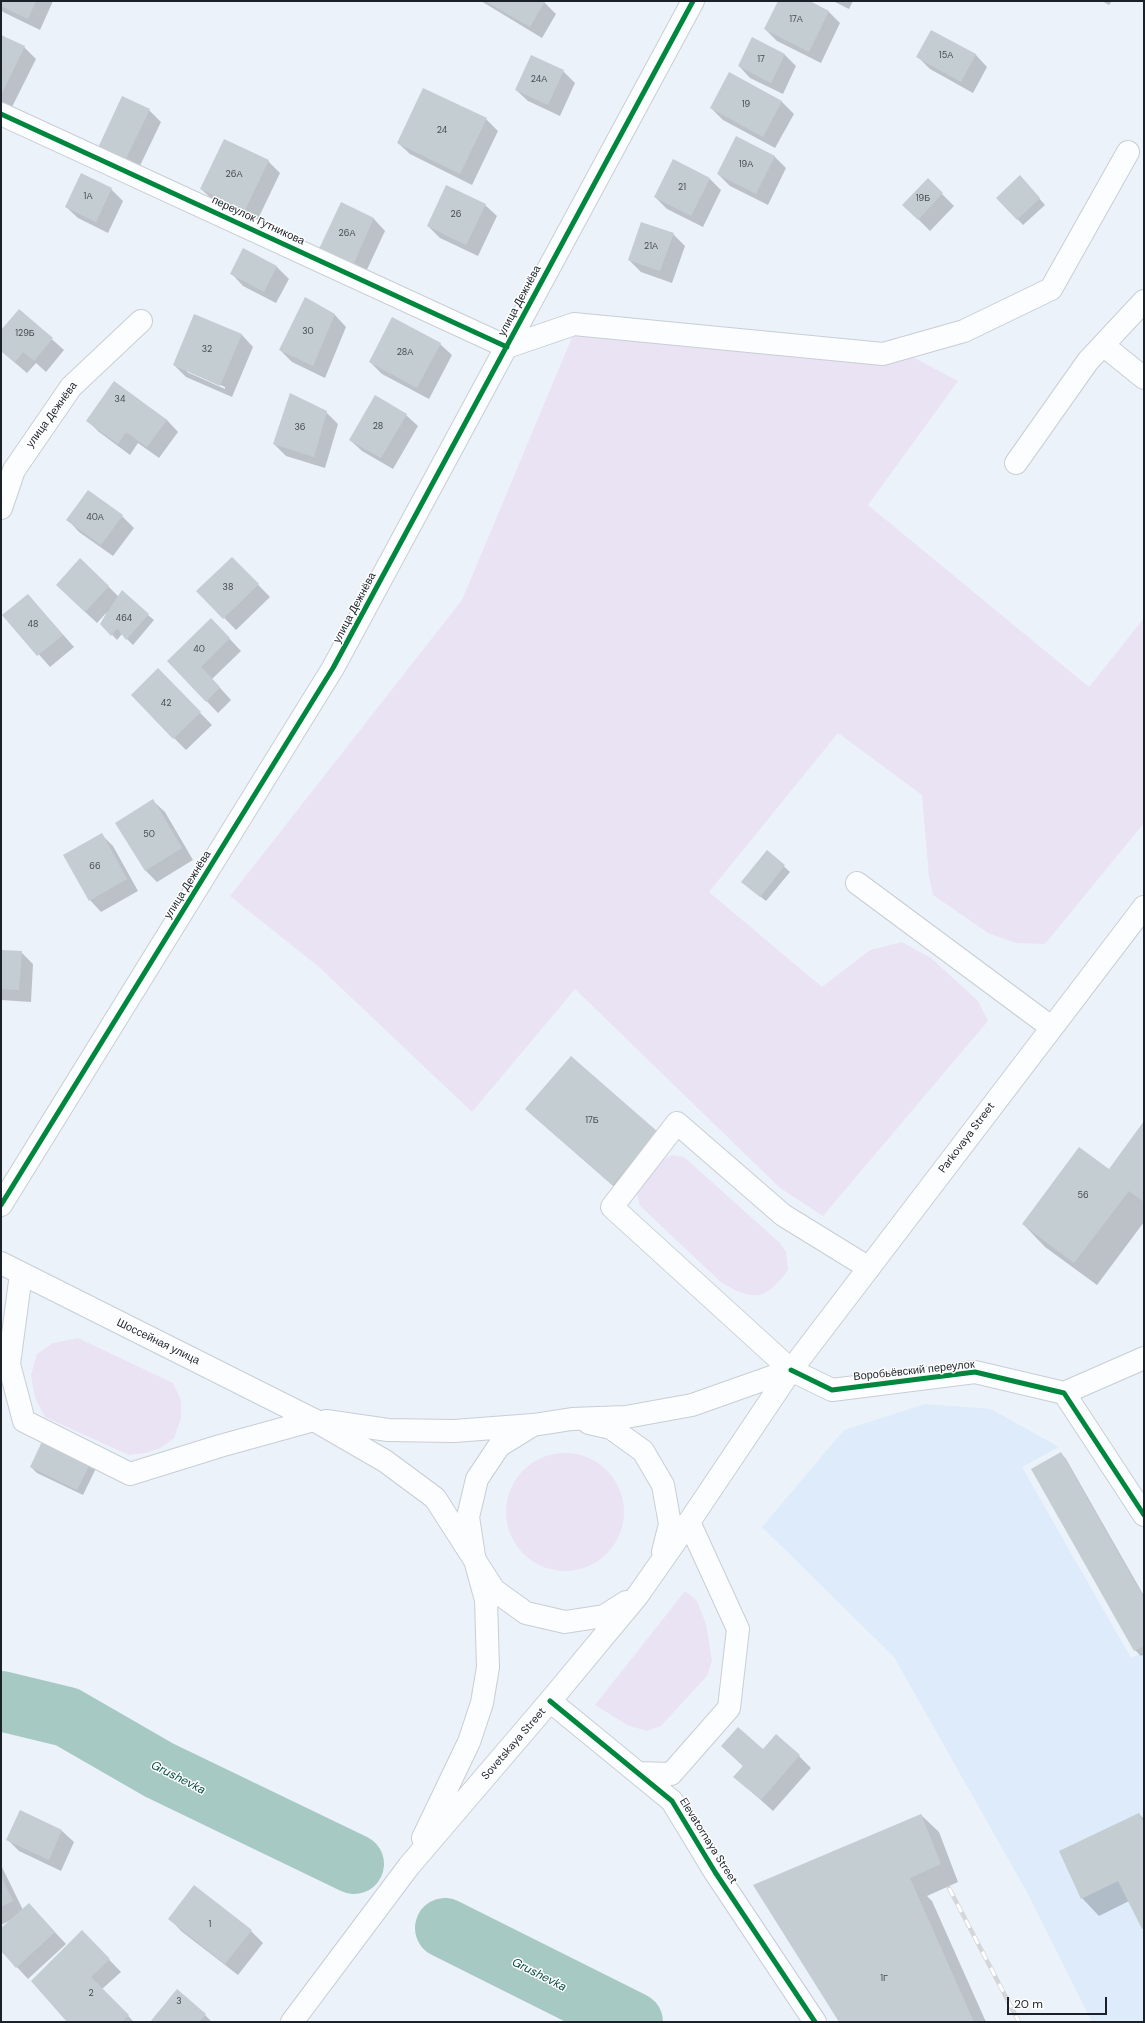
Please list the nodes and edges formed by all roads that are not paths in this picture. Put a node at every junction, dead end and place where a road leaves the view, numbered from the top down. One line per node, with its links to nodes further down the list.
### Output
1 (693, 1): 7 (main road, улица Дежнёва)
2 (1, 114): 7 (main road, переулок Гутникова)
3 (1128, 152): 7 (main road)
4 (1144, 301): 6 (main road)
5 (141, 321): 10 (main road, улица Дежнёва)
6 (1103, 345): 8 (main road); 9 (main road)
7 (507, 347): 15 (main road, улица Дежнёва)
8 (1144, 378)
9 (1016, 463)
10 (7, 467): 11 (main road, улица Дежнёва)
11 (1, 508)
12 (857, 883): 14 (main road)
13 (1144, 907): 14 (main road, Parkovaya Street)
14 (1051, 1027): 17 (main road, Parkovaya Street)
15 (1, 1205)
16 (1, 1263): 18 (main road, Шоссейная улица)
17 (869, 1268): 20 (main road, Parkovaya Street); 20 (main road, Воробьёвский переулок)
18 (21, 1274): 23 (main road, Шоссейная улица); 23 (main road)
19 (1144, 1358): 21 (main road)
20 (791, 1370): 21 (main road, Воробьёвский переулок); 22 (main road); 26 (main road, Parkovaya Street)
21 (1064, 1393): 25 (main road)
22 (572, 1419): 24 (main road); 28 (main road)
23 (314, 1420): 24 (main road); 27 (main road, Шоссейная улица)
24 (533, 1425): 27 (main road)
25 (1144, 1515)
26 (689, 1522): 28 (main road, Sovetskaya Street); 31 (main road)
27 (474, 1556): 29 (main road, Шоссейная улица); 32 (main road, Sovetskaya Street)
28 (661, 1563): 29 (main road, Sovetskaya Street)
29 (638, 1595): 30 (main road, Sovetskaya Street)
30 (550, 1701): 31 (main road, Elevatornaya Street); 32 (main road, Sovetskaya Street)
31 (638, 1773): 34 (main road, Elevatornaya Street)
32 (409, 1866): 33 (main road, Sovetskaya Street)
33 (292, 2022)
34 (816, 2022)

